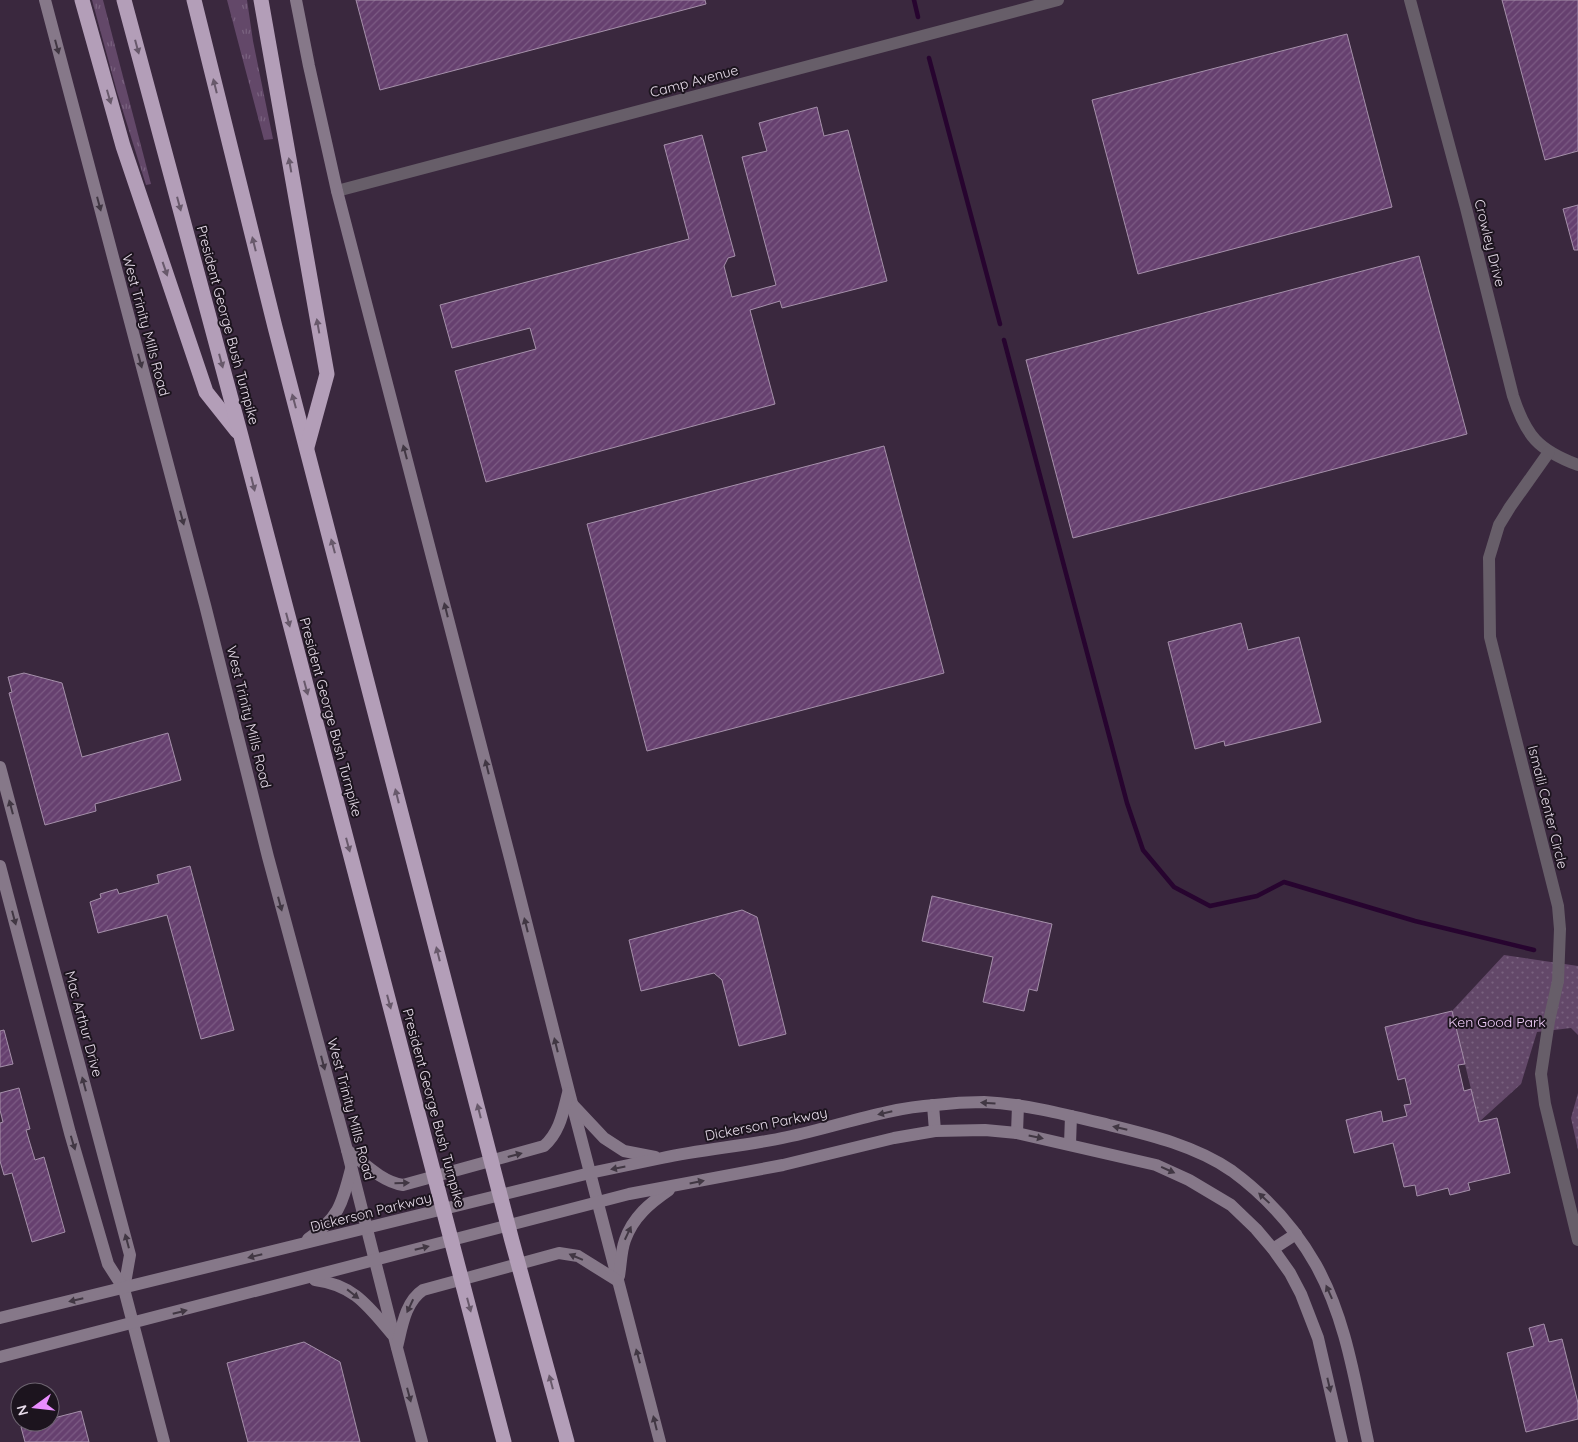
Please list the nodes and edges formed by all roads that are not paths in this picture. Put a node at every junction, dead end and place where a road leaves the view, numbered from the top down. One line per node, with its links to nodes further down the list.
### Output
1 (45, 0): 23 (main road, West Trinity Mills Road, one-way to 23)
2 (82, 0): 10 (highway, one-way to 10)
3 (124, 0): 10 (highway, President George Bush Turnpike, one-way to 10)
4 (194, 0): 11 (highway, one-way to 4)
5 (261, 0): 11 (highway, one-way to 5)
6 (296, 0): 9 (main road)
7 (1058, 0): 9 (street, Camp Avenue)
8 (1410, 0): 12 (street, Crowley Drive)
9 (337, 190): 16 (main road, one-way to 9)
10 (241, 436): 46 (highway, President George Bush Turnpike, one-way to 46)
11 (307, 448): 43 (highway, one-way to 11)
12 (1549, 452): 13 (street, Crowley Drive); 31 (street, Ismaili Center Circle)
13 (1578, 465)
14 (0, 767): 37 (main road, Mac Arthur Drive, one-way to 14)
15 (1, 868): 37 (main road, Mac Arthur Drive, one-way to 37)
16 (570, 1098): 23 (main road, one-way to 16); 24 (main road); 26 (main road)
17 (933, 1105): 18 (main road, Dickerson Parkway, one-way to 17); 20 (main road); 24 (main road, Dickerson Parkway, one-way to 24)
18 (1018, 1105): 19 (main road, Dickerson Parkway); 21 (main road)
19 (1070, 1116): 22 (main road); 30 (main road, Dickerson Parkway, one-way to 19)
20 (935, 1131): 21 (main road); 27 (main road, one-way to 20)
21 (1017, 1133): 22 (main road, one-way to 22)
22 (1070, 1144): 33 (main road, one-way to 33)
23 (347, 1150): 25 (main road, West Trinity Mills Road)
24 (660, 1158): 26 (main road, Dickerson Parkway, one-way to 26)
25 (351, 1167): 29 (main road, West Trinity Mills Road); 32 (main road)
26 (590, 1173): 28 (main road); 29 (main road, Dickerson Parkway)
27 (674, 1186): 28 (main road); 36 (main road, one-way to 27)
28 (598, 1202): 34 (main road, one-way to 28); 36 (main road)
29 (366, 1228): 32 (main road, Dickerson Parkway); 34 (main road, West Trinity Mills Road)
30 (1296, 1234): 33 (main road); 50 (main road, Dickerson Parkway, one-way to 30)
31 (1578, 1240)
32 (300, 1244): 37 (main road, Dickerson Parkway, one-way to 37)
33 (1273, 1249): 49 (main road, one-way to 49)
34 (374, 1260): 35 (main road); 40 (main road, West Trinity Mills Road)
35 (308, 1279): 39 (main road, one-way to 35); 40 (main road, one-way to 40)
36 (618, 1281): 41 (main road, one-way to 41); 48 (main road, one-way to 36)
37 (124, 1289): 38 (main road, Dickerson Parkway, one-way to 38); 39 (main road, Mac Arthur Drive)
38 (0, 1318)
39 (133, 1324): 42 (main road); 44 (main road, Mac Arthur Drive)
40 (393, 1334): 41 (main road, West Trinity Mills Road)
41 (396, 1348): 45 (main road, West Trinity Mills Road, one-way to 45)
42 (0, 1358)
43 (565, 1436): 47 (highway)
44 (164, 1442)
45 (422, 1442)
46 (504, 1442)
47 (578, 1442)
48 (660, 1442)
49 (1342, 1442)
50 (1368, 1442)

